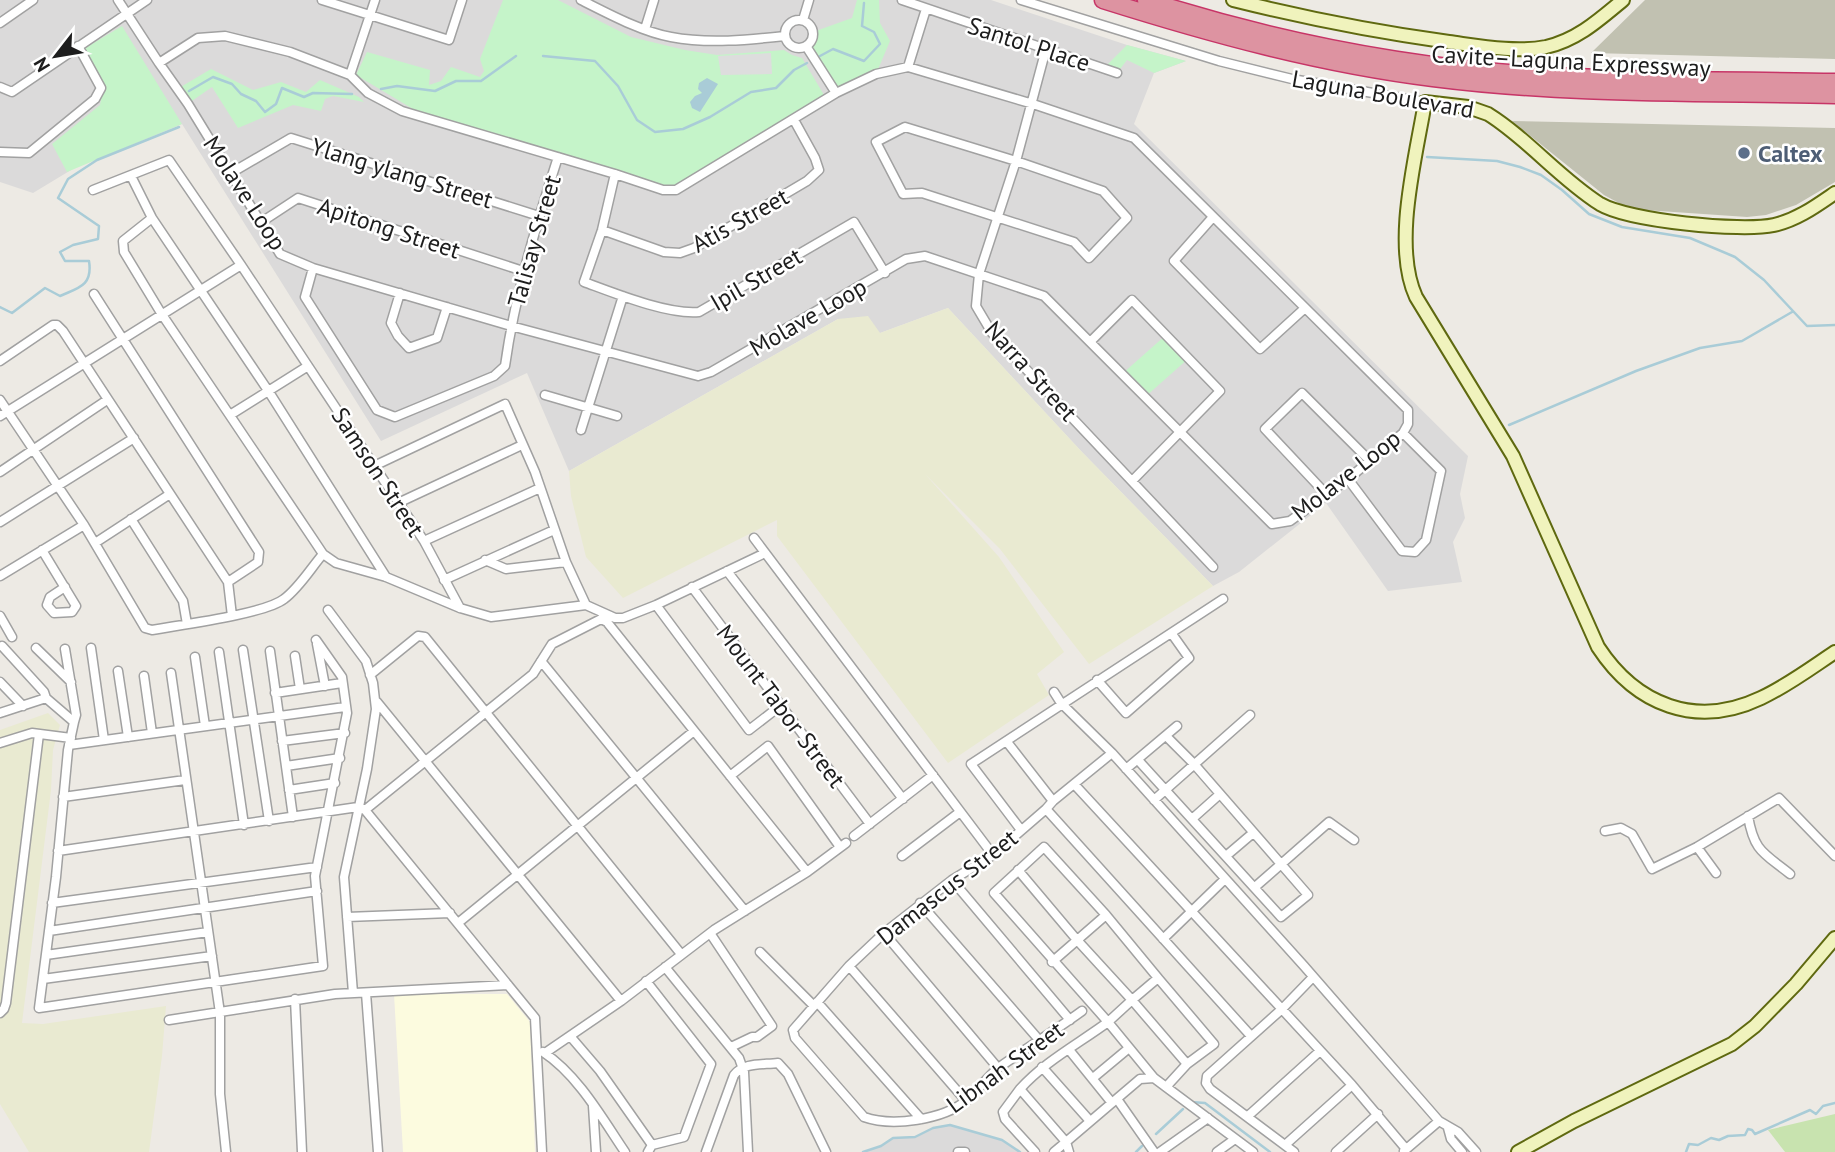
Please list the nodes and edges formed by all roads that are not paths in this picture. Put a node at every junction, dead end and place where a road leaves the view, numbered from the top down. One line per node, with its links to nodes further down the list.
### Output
1 (33, 0): 20 (street)
2 (118, 0): 17 (street)
3 (147, 0): 17 (street)
4 (322, 0): 18 (street)
5 (375, 0): 18 (street)
6 (462, 0): 18 (street)
7 (581, 0): 21 (street)
8 (654, 0): 21 (street)
9 (809, 0): 19 (street)
10 (902, 0): 16 (street, Santol Place)
11 (1021, 0): 34 (street, Laguna Boulevard)
12 (1103, 0): 33 (highway, Cavite–Laguna Expressway)
13 (1146, 0): 30 (highway, Cavite–Laguna Expressway)
14 (1233, 0): 15 (main road)
15 (1623, 0)
16 (926, 9): 25 (street, Santol Place); 27 (street)
17 (127, 14): 23 (street); 26 (street)
18 (370, 16): 29 (street)
19 (803, 20): 22 (street); 24 (street)
20 (0, 23)
21 (645, 29): 22 (street)
22 (785, 36): 24 (street)
23 (78, 46): 31 (street); 37 (street)
24 (806, 46): 32 (street)
25 (1046, 50): 28 (street, Santol Place); 35 (street, Narra Street)
26 (159, 63): 29 (street, Molave Loop); 40 (street, Molave Loop)
27 (908, 67): 32 (street, Molave Loop); 35 (street, Molave Loop)
28 (1117, 73)
29 (350, 75): 38 (street, Molave Loop)
30 (1835, 82)
31 (0, 87)
32 (836, 93): 36 (street, Molave Loop)
33 (1835, 94)
34 (1425, 102): 44 (main road, Laguna Boulevard); 131 (main road)
35 (1032, 104): 39 (street, Narra Street); 47 (street, Molave Loop)
36 (794, 120): 41 (street, Molave Loop); 50 (street, Atis Street)
37 (0, 152)
38 (558, 157): 41 (street, Molave Loop); 45 (street, Talisay Street)
39 (1016, 161): 46 (street, Narra Street); 46 (street); 46 (street)
40 (230, 173): 45 (street, Ylang ylang Street); 49 (street, Molave Loop)
41 (615, 174): 50 (street, Ipil Street)
42 (131, 176): 43 (street); 48 (street); 51 (street, Samson Street)
43 (93, 190)
44 (1835, 193)
45 (540, 216): 53 (street, Talisay Street)
46 (998, 216): 55 (street, Narra Street)
47 (1213, 217): 61 (street, Molave Loop); 61 (street)
48 (152, 218): 56 (street); 62 (street)
49 (260, 223): 52 (street, Molave Loop); 53 (street, Apitong Street)
50 (602, 230): 59 (street, Ipil Street)
51 (241, 265): 56 (street); 69 (street, Samson Street)
52 (313, 268): 57 (street, Molave Loop); 63 (street, Talisay Street)
53 (523, 271): 63 (street, Talisay Street)
54 (885, 273): 55 (street, Molave Loop); 59 (street, Ipil Street); 66 (street, Molave Loop)
55 (979, 274): 65 (street, Molave Loop); 88 (street, Narra Street)
56 (201, 290): 62 (street); 70 (street)
57 (400, 293): 60 (street, Molave Loop); 60 (street)
58 (94, 294): 64 (street)
59 (623, 296): 66 (street)
60 (447, 307): 63 (street, Molave Loop)
61 (1305, 308): 80 (street, Molave Loop)
62 (162, 313): 64 (street); 76 (street)
63 (511, 326): 66 (street, Molave Loop)
64 (122, 339): 68 (street); 111 (street)
65 (1090, 342): 79 (street, Molave Loop); 79 (street)
66 (604, 352): 74 (street)
67 (0, 361): 68 (street)
68 (84, 362): 73 (street); 75 (street)
69 (308, 366): 70 (street); 85 (street, Samson Street)
70 (269, 392): 76 (street); 109 (street)
71 (545, 395): 74 (street)
72 (0, 400): 75 (street)
73 (107, 400): 81 (street); 83 (street)
74 (586, 406): 77 (street); 78 (street)
75 (4, 413): 83 (street)
76 (230, 415): 102 (street)
77 (617, 416)
78 (581, 430)
79 (1180, 432): 88 (street); 92 (street, Molave Loop)
80 (1403, 433): 84 (street, Molave Loop); 87 (street)
81 (134, 438): 89 (street); 91 (street)
82 (522, 445): 85 (street); 90 (street); 93 (street)
83 (33, 450): 86 (street); 89 (street)
84 (1370, 461): 87 (street, Molave Loop); 92 (street)
85 (374, 466): 93 (street, Samson Street)
86 (0, 472)
87 (1349, 479): 92 (street, Molave Loop)
88 (1132, 481): 106 (street, Narra Street)
89 (58, 485): 95 (street); 96 (street)
90 (540, 488): 97 (street); 99 (street)
91 (170, 494): 94 (street); 111 (street)
92 (1326, 495)
93 (398, 503): 99 (street, Samson Street)
94 (131, 519): 100 (street); 121 (street)
95 (0, 522)
96 (84, 525): 100 (street); 101 (street)
97 (554, 530): 104 (street); 105 (street)
98 (754, 538): 103 (street)
99 (424, 541): 110 (street, Samson Street)
100 (95, 543): 121 (street)
101 (42, 550): 108 (street); 112 (street)
102 (323, 554): 109 (street); 120 (street)
103 (765, 554): 107 (street); 181 (street)
104 (485, 560): 105 (street); 110 (street)
105 (566, 562): 115 (street)
106 (1213, 567)
107 (727, 571): 113 (street); 191 (street)
108 (0, 576)
109 (386, 577): 117 (street)
110 (444, 580): 117 (street, Samson Street)
111 (228, 582): 120 (street)
112 (65, 587)
113 (692, 587): 116 (street); 151 (street, Mount Tabor Street)
114 (1223, 599): 122 (street)
115 (586, 605): 116 (street); 117 (street)
116 (656, 605): 151 (street)
117 (460, 608)
118 (328, 610): 137 (street)
119 (0, 616): 123 (street)
120 (232, 616): 121 (street)
121 (187, 624)
122 (1172, 634): 139 (street); 139 (street)
123 (12, 637)
124 (2, 646): 147 (street)
125 (36, 648): 141 (street)
126 (91, 648): 169 (street)
127 (65, 649): 141 (street)
128 (243, 650): 157 (street)
129 (270, 651): 146 (street)
130 (219, 652): 159 (street)
131 (1835, 652)
132 (295, 656): 144 (street)
133 (195, 657): 160 (street)
134 (541, 661): 154 (street); 163 (street); 183 (street)
135 (118, 671): 168 (street)
136 (171, 673): 162 (street)
137 (370, 674): 148 (street); 154 (street)
138 (144, 676): 164 (street)
139 (1097, 680): 149 (street)
140 (0, 682): 150 (street)
141 (71, 682): 158 (street)
142 (342, 683): 143 (street); 143 (street); 152 (street)
143 (325, 686): 144 (street)
144 (300, 689): 146 (street)
145 (1054, 692): 149 (street)
146 (275, 693): 155 (street)
147 (46, 698): 150 (street); 158 (street)
148 (375, 701): 177 (street); 194 (street)
149 (1062, 703): 172 (street); 174 (street)
150 (23, 706): 153 (street)
151 (780, 706): 202 (street, Mount Tabor Street)
152 (345, 707): 155 (street); 165 (street)
153 (0, 713)
154 (485, 713): 177 (street); 204 (street)
155 (279, 715): 157 (street); 171 (street)
156 (1250, 715): 178 (street)
157 (253, 718): 159 (street); 201 (street)
158 (74, 722): 170 (street)
159 (228, 722): 160 (street); 203 (street)
160 (205, 726): 162 (street)
161 (1177, 726): 167 (street)
162 (178, 730): 164 (street); 184 (street)
163 (694, 731): 182 (street); 183 (street)
164 (152, 733): 168 (street)
165 (345, 733): 171 (street); 175 (street)
166 (39, 734): 170 (street); 173 (street); 266 (street)
167 (1166, 736): 176 (street); 178 (street)
168 (128, 737): 169 (street)
169 (104, 740): 170 (street)
170 (70, 741): 190 (street)
171 (282, 741): 179 (street)
172 (1007, 742): 193 (street); 205 (street)
173 (0, 743)
174 (1112, 753): 180 (street); 186 (street, Damascus Street)
175 (340, 758): 179 (street); 185 (street)
176 (1138, 760): 180 (street); 188 (street)
177 (426, 761): 194 (street); 222 (street)
178 (1194, 764): 188 (street); 189 (street)
179 (286, 766): 187 (street)
180 (1126, 769): 192 (street)
181 (933, 775): 191 (street); 197 (street)
182 (730, 776): 220 (street); 220 (street)
183 (636, 778): 204 (street); 232 (street)
184 (185, 780): 190 (street); 207 (street)
185 (335, 783): 187 (street); 196 (street)
186 (1074, 784): 193 (street, Damascus Street); 233 (street)
187 (289, 790): 199 (street)
188 (1166, 790): 192 (street); 200 (street)
189 (1220, 793): 200 (street); 208 (street)
190 (63, 797): 212 (street)
191 (903, 799): 202 (street)
192 (1154, 800): 224 (street)
193 (1053, 801): 195 (street, Damascus Street)
194 (362, 809): 196 (street); 234 (street); 236 (street)
195 (1046, 810): 205 (street, Damascus Street); 243 (street)
196 (329, 811): 199 (street); 218 (street)
197 (960, 811): 213 (street); 214 (street)
198 (1748, 816): 211 (street); 216 (street); 223 (street)
199 (293, 817): 201 (street)
200 (1192, 819): 215 (street)
201 (269, 821): 203 (street)
202 (870, 824): 209 (street)
203 (244, 825): 207 (street)
204 (577, 826): 222 (street); 246 (street)
205 (1021, 830): 213 (street, Damascus Street)
206 (1605, 831): 211 (street)
207 (193, 832): 212 (street); 226 (street)
208 (1253, 833): 215 (street); 217 (street)
209 (854, 836)
210 (1354, 840): 217 (street)
211 (1697, 847): 221 (street)
212 (58, 851): 229 (street)
213 (993, 855): 225 (street, Damascus Street)
214 (902, 856)
215 (1226, 856): 227 (street)
216 (1835, 856)
217 (1282, 866): 227 (street); 227 (street)
218 (317, 867): 226 (street); 228 (street)
219 (1018, 870): 235 (street); 244 (street); 249 (street)
220 (807, 872): 232 (street)
221 (1716, 873)
222 (518, 874): 237 (street); 262 (street)
223 (1790, 874)
224 (1225, 879): 233 (street); 252 (street)
225 (953, 880): 230 (street, Damascus Street); 269 (street)
226 (201, 882): 229 (street); 231 (street)
227 (1255, 887)
228 (317, 891): 231 (street); 256 (street)
229 (52, 903): 238 (street)
230 (920, 903): 241 (street, Damascus Street); 274 (street)
231 (205, 907): 238 (street); 239 (street)
232 (745, 911): 240 (street)
233 (1192, 911): 243 (street); 264 (street)
234 (450, 913): 236 (street); 237 (street)
235 (1106, 915): 244 (street); 253 (street)
236 (347, 917): 258 (street)
237 (458, 923): 257 (street)
238 (49, 931): 247 (street)
239 (208, 932): 247 (street); 248 (street)
240 (710, 933): 246 (street); 275 (street)
241 (884, 933): 251 (street, Damascus Street); 283 (street)
242 (1835, 938): 324 (main road)
243 (1163, 939): 273 (street)
244 (1077, 940): 249 (street); 261 (street)
245 (760, 952): 263 (street)
246 (681, 954): 250 (street)
247 (46, 955): 254 (street)
248 (212, 956): 254 (street); 256 (street)
249 (1052, 962): 270 (street)
250 (665, 967): 255 (street); 275 (street)
251 (849, 967): 263 (street, Damascus Street); 289 (street)
252 (1313, 977): 264 (street); 297 (street)
253 (1158, 978): 261 (street); 280 (street)
254 (43, 979): 256 (street)
255 (646, 981): 262 (street); 302 (street)
256 (216, 982): 267 (street)
257 (508, 985): 259 (street); 277 (street)
258 (353, 993): 259 (street); 260 (street)
259 (366, 993): 306 (street)
260 (295, 999): 267 (street); 305 (street)
261 (1132, 1000): 270 (street); 280 (street)
262 (621, 1001): 272 (street)
263 (815, 1004): 271 (street, Damascus Street); 295 (street)
264 (1282, 1009): 273 (street); 279 (street)
265 (1082, 1012): 269 (street, Libnah Street)
266 (0, 1013)
267 (220, 1013): 268 (street); 304 (street)
268 (169, 1020)
269 (1070, 1020): 274 (street, Libnah Street)
270 (1108, 1022): 276 (street); 278 (street)
271 (794, 1034): 295 (street, Libnah Street)
272 (569, 1036): 277 (street); 302 (street)
273 (1251, 1036): 293 (street)
274 (1040, 1041): 283 (street, Libnah Street)
275 (731, 1047): 282 (street)
276 (1129, 1048): 284 (street); 285 (street)
277 (541, 1051): 291 (street); 307 (street)
278 (1070, 1051): 281 (street); 284 (street)
279 (1321, 1051): 286 (street); 293 (street)
280 (1187, 1064): 287 (street)
281 (1042, 1067): 288 (street); 296 (street)
282 (743, 1068): 310 (street); 311 (street); 312 (street)
283 (998, 1068): 289 (street, Libnah Street)
284 (1093, 1078): 290 (street)
285 (1154, 1078): 287 (street); 290 (street)
286 (1352, 1086): 292 (street); 301 (street)
287 (1166, 1087): 294 (street)
288 (1020, 1090): 300 (street); 313 (street)
289 (966, 1101): 295 (street, Libnah Street)
290 (1114, 1101): 296 (street); 316 (street)
291 (593, 1106): 308 (street); 309 (street)
292 (1378, 1114): 303 (street); 321 (street)
293 (1248, 1116): 301 (street)
294 (1208, 1118): 299 (street); 317 (street)
295 (921, 1119)
296 (1090, 1121): 300 (street)
297 (1439, 1121): 298 (street); 303 (street)
298 (1448, 1128): 322 (street); 323 (street)
299 (1235, 1139): 318 (street); 319 (street)
300 (1066, 1142): 314 (street); 315 (street)
301 (1285, 1144): 320 (street)
302 (650, 1148)
303 (1405, 1151)
304 (226, 1152)
305 (302, 1152)
306 (378, 1152)
307 (542, 1152)
308 (596, 1152)
309 (625, 1152)
310 (706, 1152)
311 (748, 1152)
312 (826, 1152)
313 (1035, 1152)
314 (1054, 1152)
315 (1069, 1152)
316 (1154, 1152)
317 (1160, 1152)
318 (1217, 1152)
319 (1252, 1152)
320 (1294, 1152)
321 (1336, 1152)
322 (1462, 1152)
323 (1476, 1152)
324 (1518, 1152)

